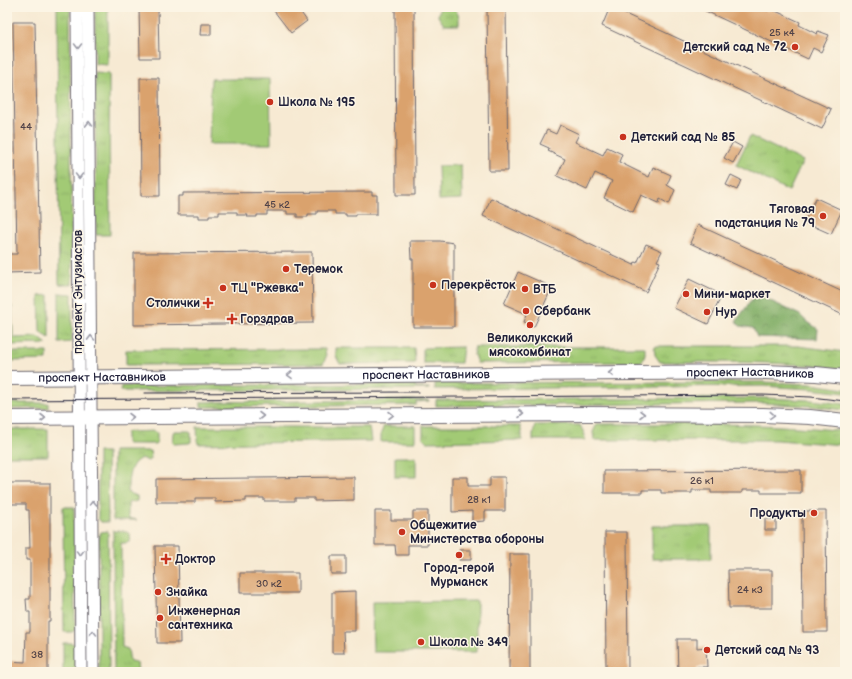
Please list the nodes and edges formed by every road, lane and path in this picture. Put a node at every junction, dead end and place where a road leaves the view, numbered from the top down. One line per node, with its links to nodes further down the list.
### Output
1 (77, 7): 3 (street, проспект Энтузиастов, one-way to 3)
2 (88, 7): 3 (street, проспект Энтузиастов, one-way to 2)
3 (86, 377): 4 (main road, проспект Наставников, one-way to 3); 5 (main road, проспект Наставников); 6 (street, проспект Энтузиастов)
4 (845, 377)
5 (7, 378)
6 (86, 417): 7 (main road, one-way to 6); 8 (main road, one-way to 8); 9 (street, проспект Энтузиастов, one-way to 9); 10 (street, проспект Энтузиастов, one-way to 6)
7 (7, 418)
8 (845, 421)
9 (81, 672)
10 (93, 672)

